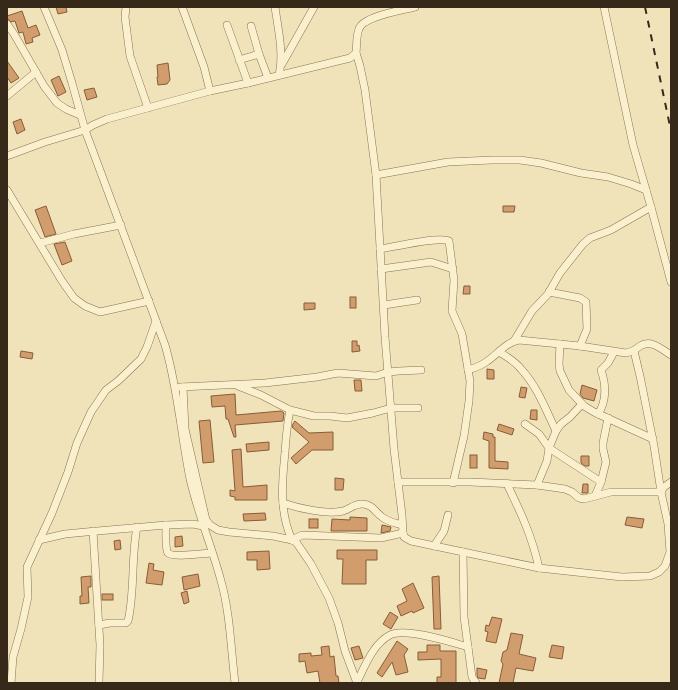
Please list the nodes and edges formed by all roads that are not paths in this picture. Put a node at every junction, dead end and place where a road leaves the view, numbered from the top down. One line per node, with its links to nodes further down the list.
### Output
1 (44, 7): 22 (street)
2 (126, 7): 21 (street)
3 (182, 7): 19 (street)
4 (275, 7): 14 (street)
5 (314, 7): 14 (street)
6 (416, 7): 11 (street)
7 (604, 7): 27 (street)
8 (7, 24): 15 (street)
9 (227, 25): 13 (street)
10 (251, 26): 12 (street)
11 (356, 53): 16 (street); 25 (street)
12 (259, 54): 13 (street); 17 (street)
13 (239, 60): 18 (street)
14 (282, 64): 16 (street)
15 (36, 72): 20 (street); 22 (street)
16 (279, 75): 17 (street)
17 (268, 78): 18 (street)
18 (248, 83): 19 (street)
19 (210, 91): 21 (street)
20 (7, 96)
21 (148, 108): 23 (street)
22 (80, 115): 23 (street)
23 (85, 130): 24 (street); 29 (street)
24 (7, 156)
25 (376, 175): 27 (street); 31 (street)
26 (7, 190): 30 (street)
27 (646, 190): 28 (street)
28 (651, 207): 34 (street); 35 (street)
29 (121, 225): 30 (street); 37 (street)
30 (40, 243): 37 (street)
31 (380, 249): 32 (street); 33 (street)
32 (381, 269): 33 (street); 38 (street)
33 (453, 269): 48 (street)
34 (671, 282)
35 (549, 292): 40 (street); 42 (street)
36 (417, 300): 38 (street)
37 (149, 301): 39 (street)
38 (384, 305): 49 (street)
39 (156, 321): 51 (street); 78 (street)
40 (514, 341): 41 (street); 43 (street)
41 (560, 344): 42 (street); 52 (street)
42 (580, 346): 44 (street)
43 (499, 352): 48 (street); 59 (street)
44 (614, 352): 45 (street); 56 (street)
45 (631, 352): 46 (street); 60 (street)
46 (671, 355)
47 (421, 370): 49 (street)
48 (468, 370): 65 (street)
49 (388, 372): 50 (street); 53 (street)
50 (234, 385): 51 (street); 55 (street)
51 (179, 387): 74 (street); 79 (street)
52 (582, 404): 56 (street); 59 (street)
53 (391, 408): 54 (street); 55 (street); 62 (street)
54 (418, 408)
55 (290, 410): 70 (street)
56 (598, 414): 57 (street)
57 (608, 418): 60 (street); 63 (street)
58 (524, 424): 61 (street)
59 (556, 431): 61 (street)
60 (653, 439): 68 (street)
61 (549, 448): 63 (street); 67 (street)
62 (398, 482): 65 (street); 73 (street)
63 (601, 482): 69 (street)
64 (671, 482): 68 (street)
65 (453, 483): 66 (street)
66 (507, 484): 67 (street); 83 (street)
67 (537, 485): 69 (street)
68 (661, 492): 69 (street); 83 (street)
69 (595, 496)
70 (282, 503): 73 (street); 79 (street)
71 (448, 515): 80 (street)
72 (166, 525): 74 (street); 75 (street); 82 (street)
73 (402, 525): 77 (street)
74 (203, 526): 82 (street)
75 (136, 527): 76 (street); 84 (street)
76 (93, 531): 78 (street); 84 (street)
77 (403, 533): 79 (street); 80 (street)
78 (39, 540): 86 (street)
79 (292, 540): 89 (street)
80 (434, 546): 81 (street)
81 (462, 552): 83 (street); 85 (street)
82 (212, 553): 88 (street)
83 (539, 568)
84 (99, 625): 87 (street)
85 (468, 646): 89 (street); 90 (street)
86 (11, 683)
87 (99, 683)
88 (235, 683)
89 (357, 683)
90 (476, 683)

